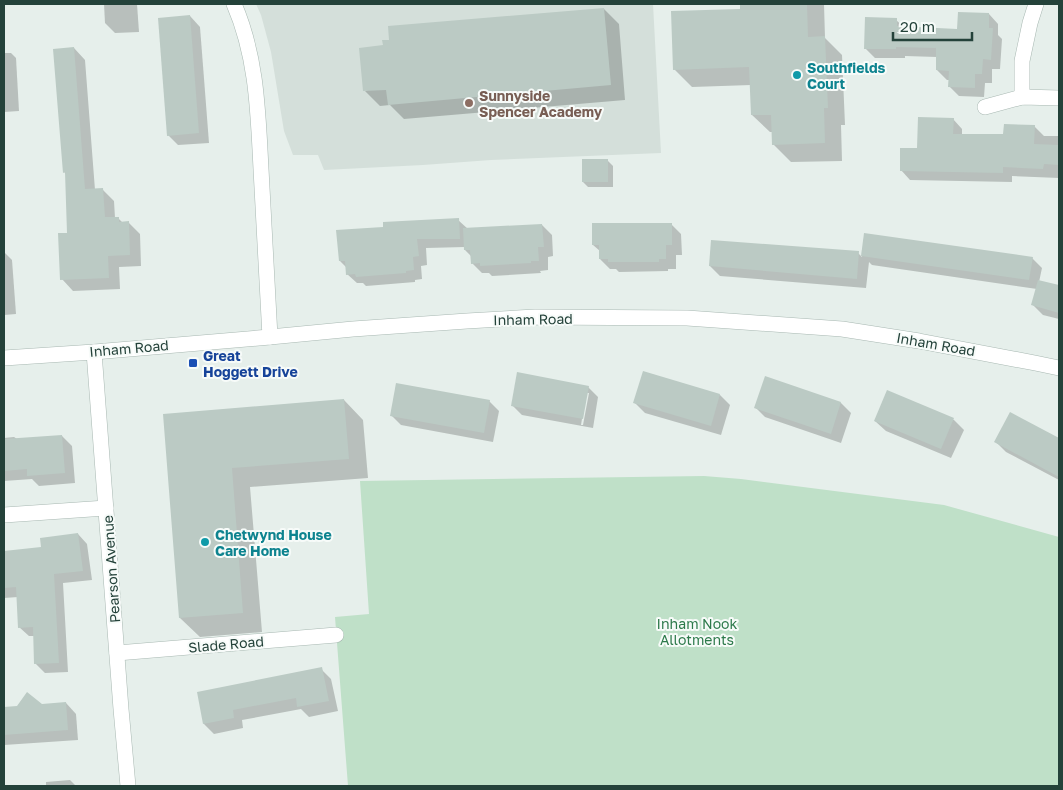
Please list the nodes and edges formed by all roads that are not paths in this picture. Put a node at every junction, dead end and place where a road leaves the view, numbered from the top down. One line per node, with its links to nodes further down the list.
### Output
1 (234, 4): 6 (street)
2 (1036, 4): 3 (street)
3 (1022, 97): 4 (street); 5 (street)
4 (1059, 98)
5 (985, 107)
6 (270, 337): 7 (street, Inham Road); 9 (street, Inham Road)
7 (94, 352): 8 (street, Inham Road); 10 (street, Pearson Avenue)
8 (4, 358)
9 (1059, 368)
10 (106, 508): 11 (street); 13 (street, Pearson Avenue)
11 (4, 515)
12 (336, 635): 13 (street, Slade Road)
13 (117, 653): 14 (street, Pearson Avenue)
14 (128, 786)

